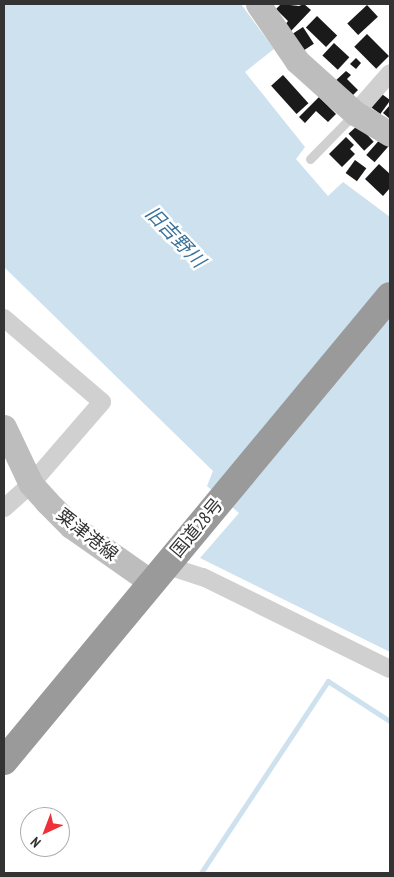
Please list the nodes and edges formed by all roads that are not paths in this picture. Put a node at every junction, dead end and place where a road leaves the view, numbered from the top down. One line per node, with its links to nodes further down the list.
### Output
1 (258, 4): 3 (main road)
2 (390, 73): 3 (street)
3 (355, 113): 4 (main road); 5 (lane)
4 (390, 134)
5 (310, 160)
6 (390, 296): 11 (highway, 国道28号)
7 (4, 318): 9 (street)
8 (4, 427): 9 (main road, 粟津港線)
9 (31, 484): 10 (street); 11 (main road, 粟津港線)
10 (4, 508)
11 (158, 574): 12 (street); 13 (highway, 国道28号)
12 (390, 669)
13 (4, 761)

